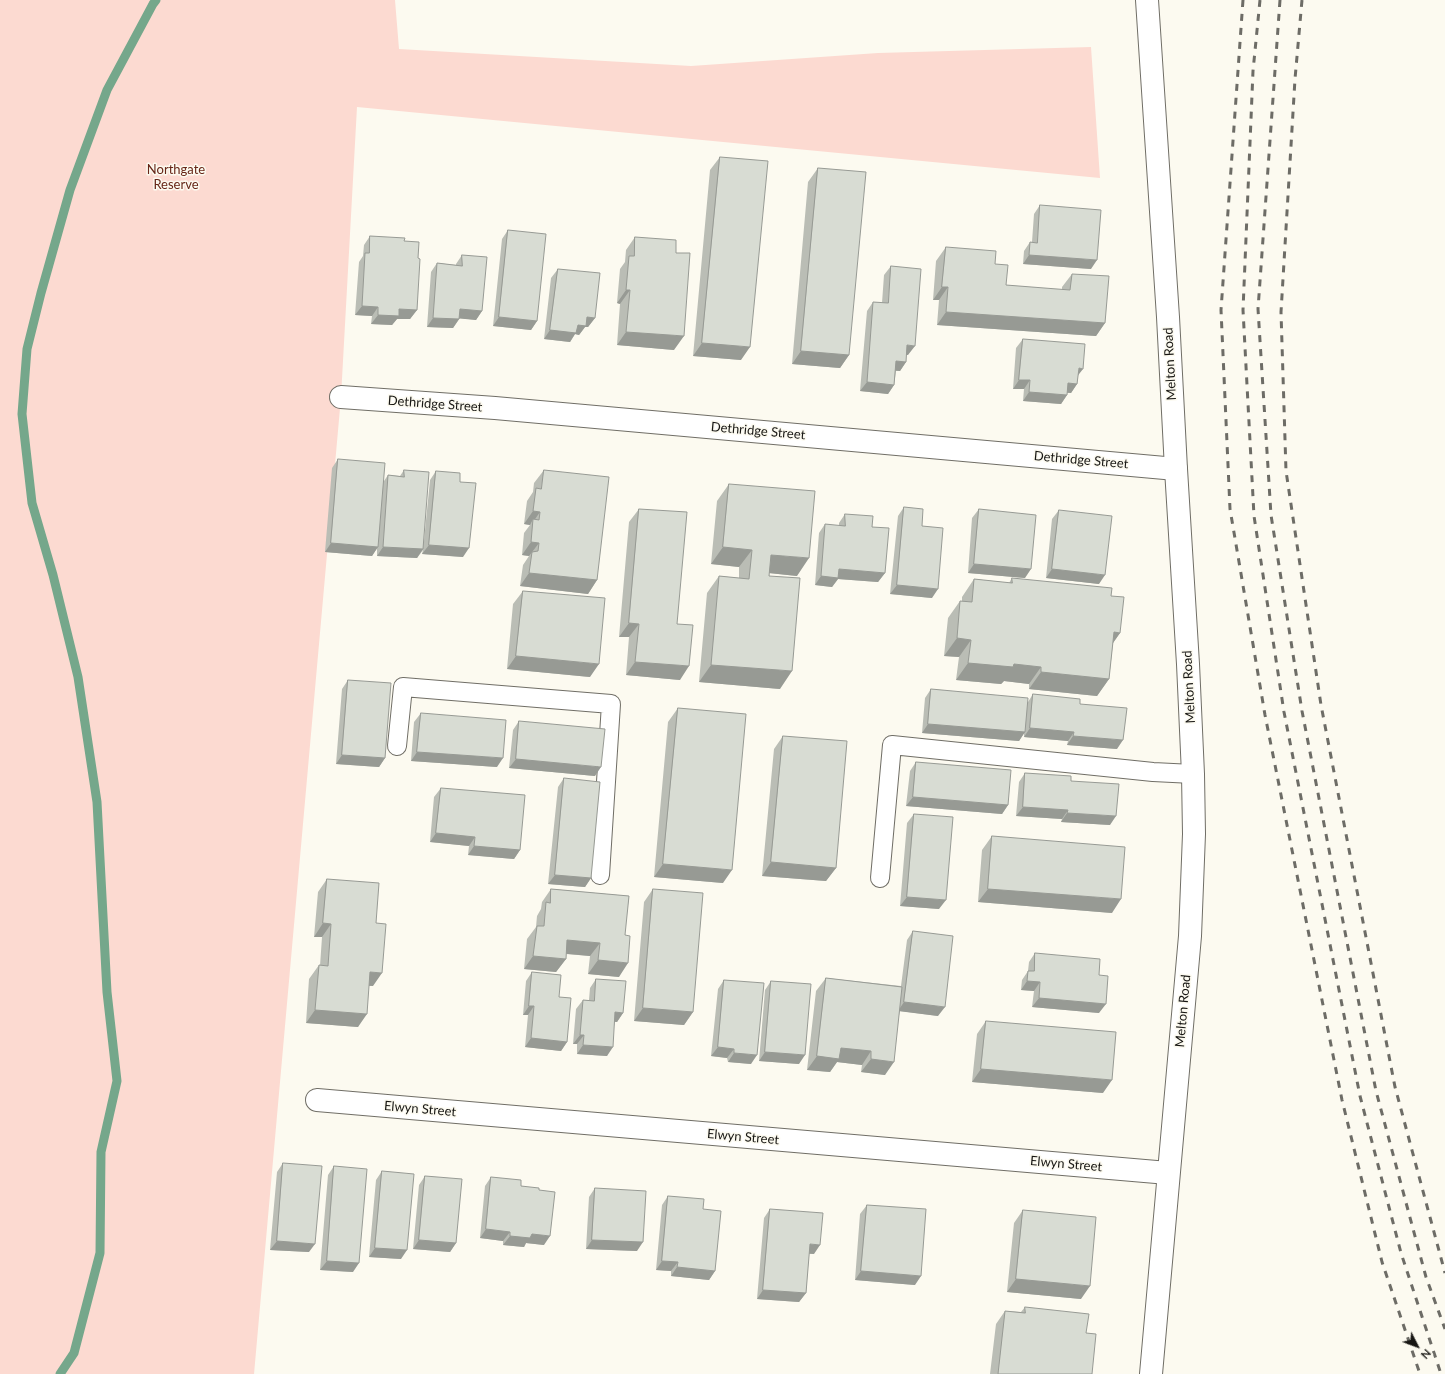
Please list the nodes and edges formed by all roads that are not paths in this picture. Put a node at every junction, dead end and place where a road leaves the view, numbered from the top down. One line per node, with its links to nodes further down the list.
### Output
1 (1147, 0): 3 (street, Melton Road)
2 (341, 397): 3 (street, Dethridge Street)
3 (1176, 469): 5 (street, Melton Road)
4 (397, 746): 6 (lane)
5 (1193, 774): 7 (lane); 9 (street, Melton Road)
6 (600, 875)
7 (880, 878)
8 (318, 1100): 9 (street, Elwyn Street)
9 (1168, 1174): 10 (street, Melton Road)
10 (1151, 1374)

